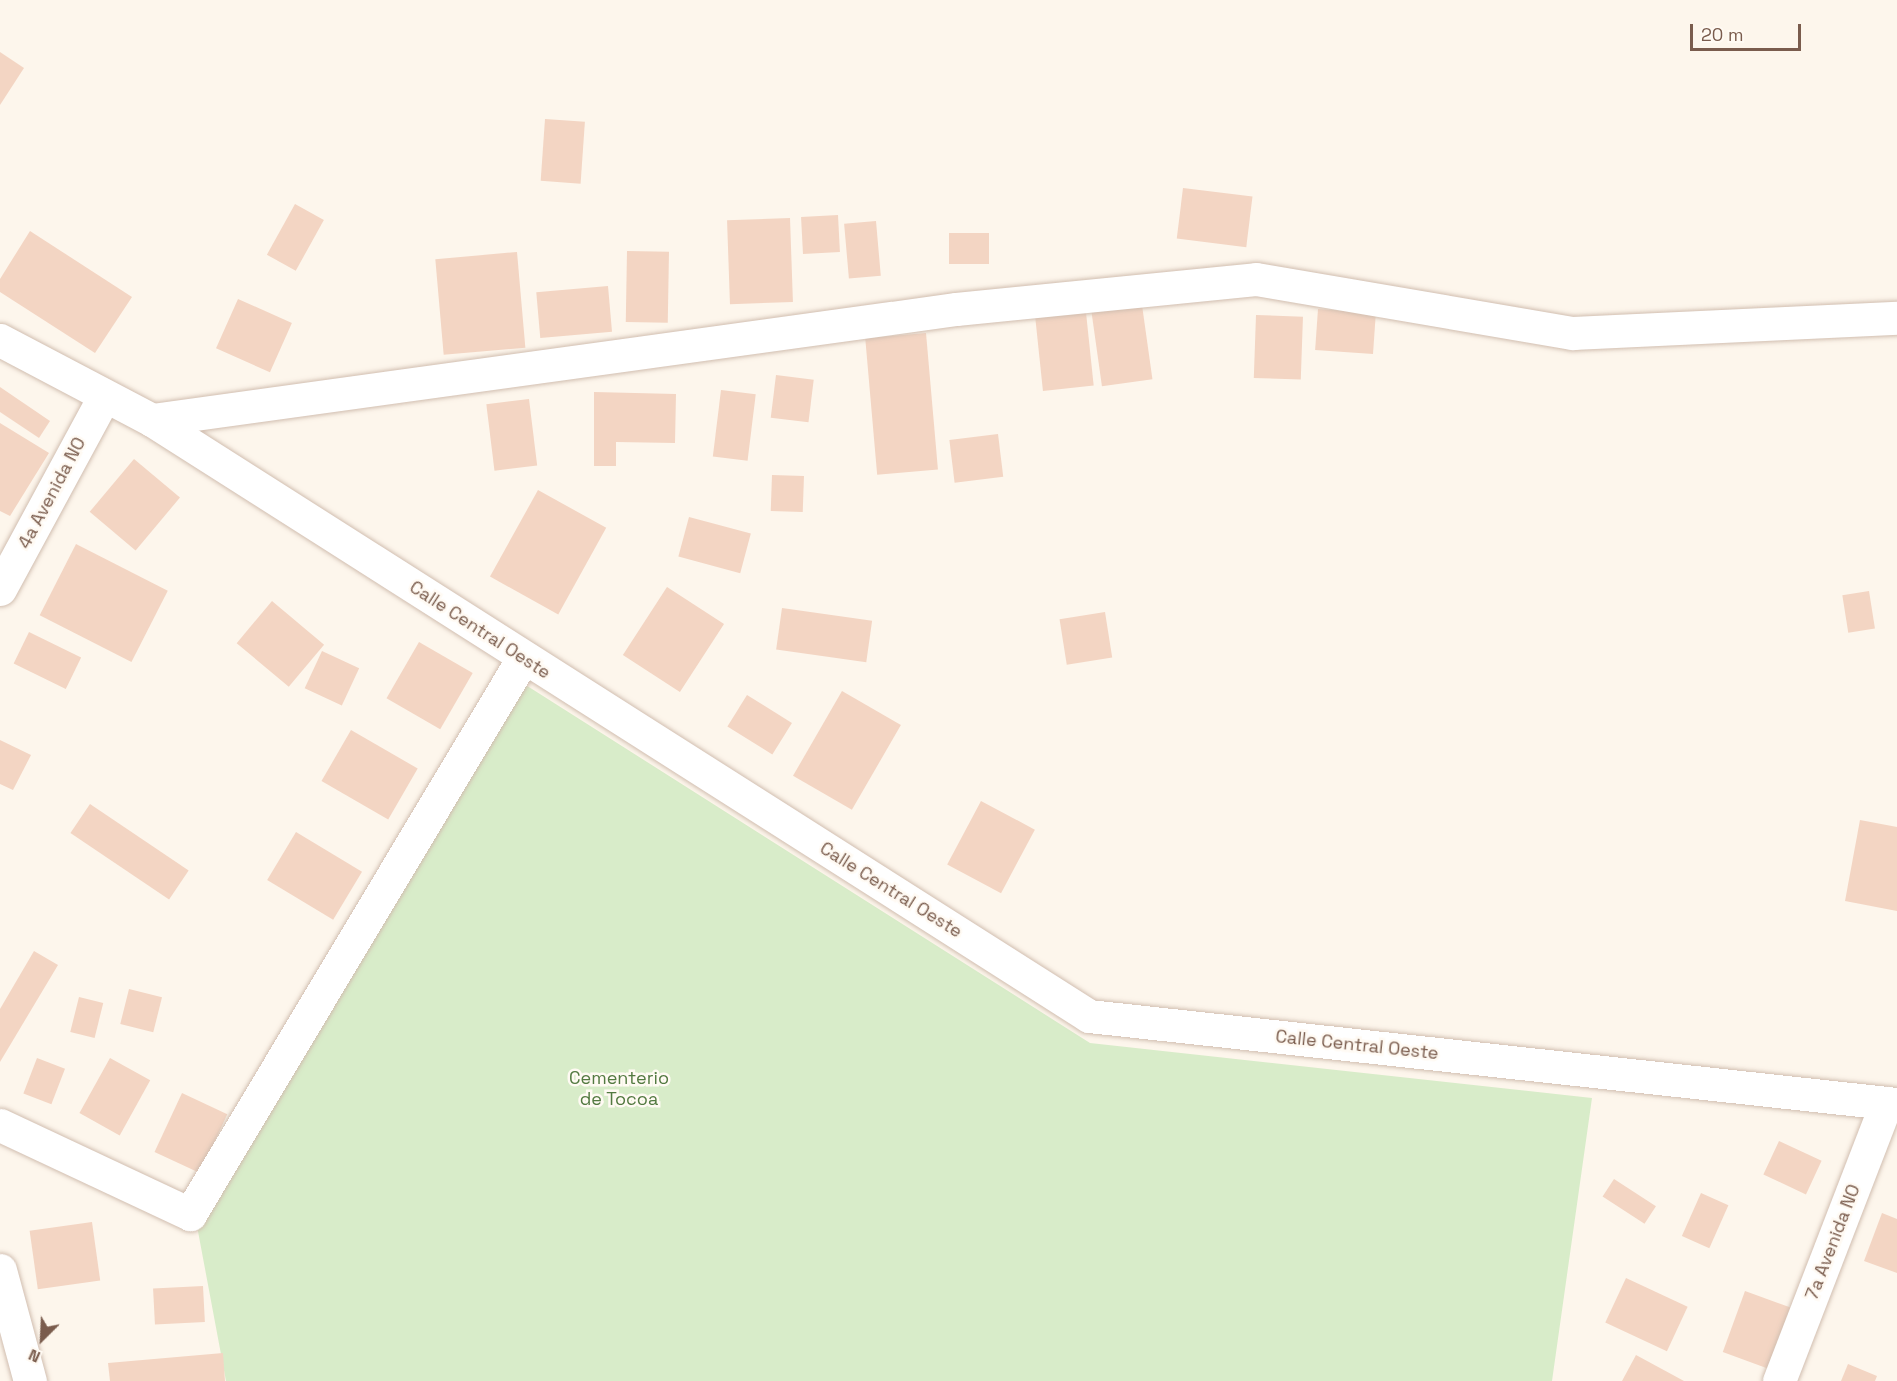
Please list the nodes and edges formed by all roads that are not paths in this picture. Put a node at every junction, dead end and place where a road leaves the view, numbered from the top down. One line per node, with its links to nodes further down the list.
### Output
1 (1897, 318): 4 (street)
2 (0, 340): 3 (street, Calle Central Oeste)
3 (104, 397): 4 (street, Calle Central Oeste); 5 (street, 4a Avenida NO)
4 (152, 420): 6 (street, Calle Central Oeste)
5 (0, 589)
6 (523, 658): 7 (street, Calle Central Oeste); 8 (street)
7 (1892, 1103): 11 (street, 7a Avenida NO)
8 (0, 1125)
9 (0, 1270): 10 (street)
10 (30, 1381)
11 (1779, 1381)

